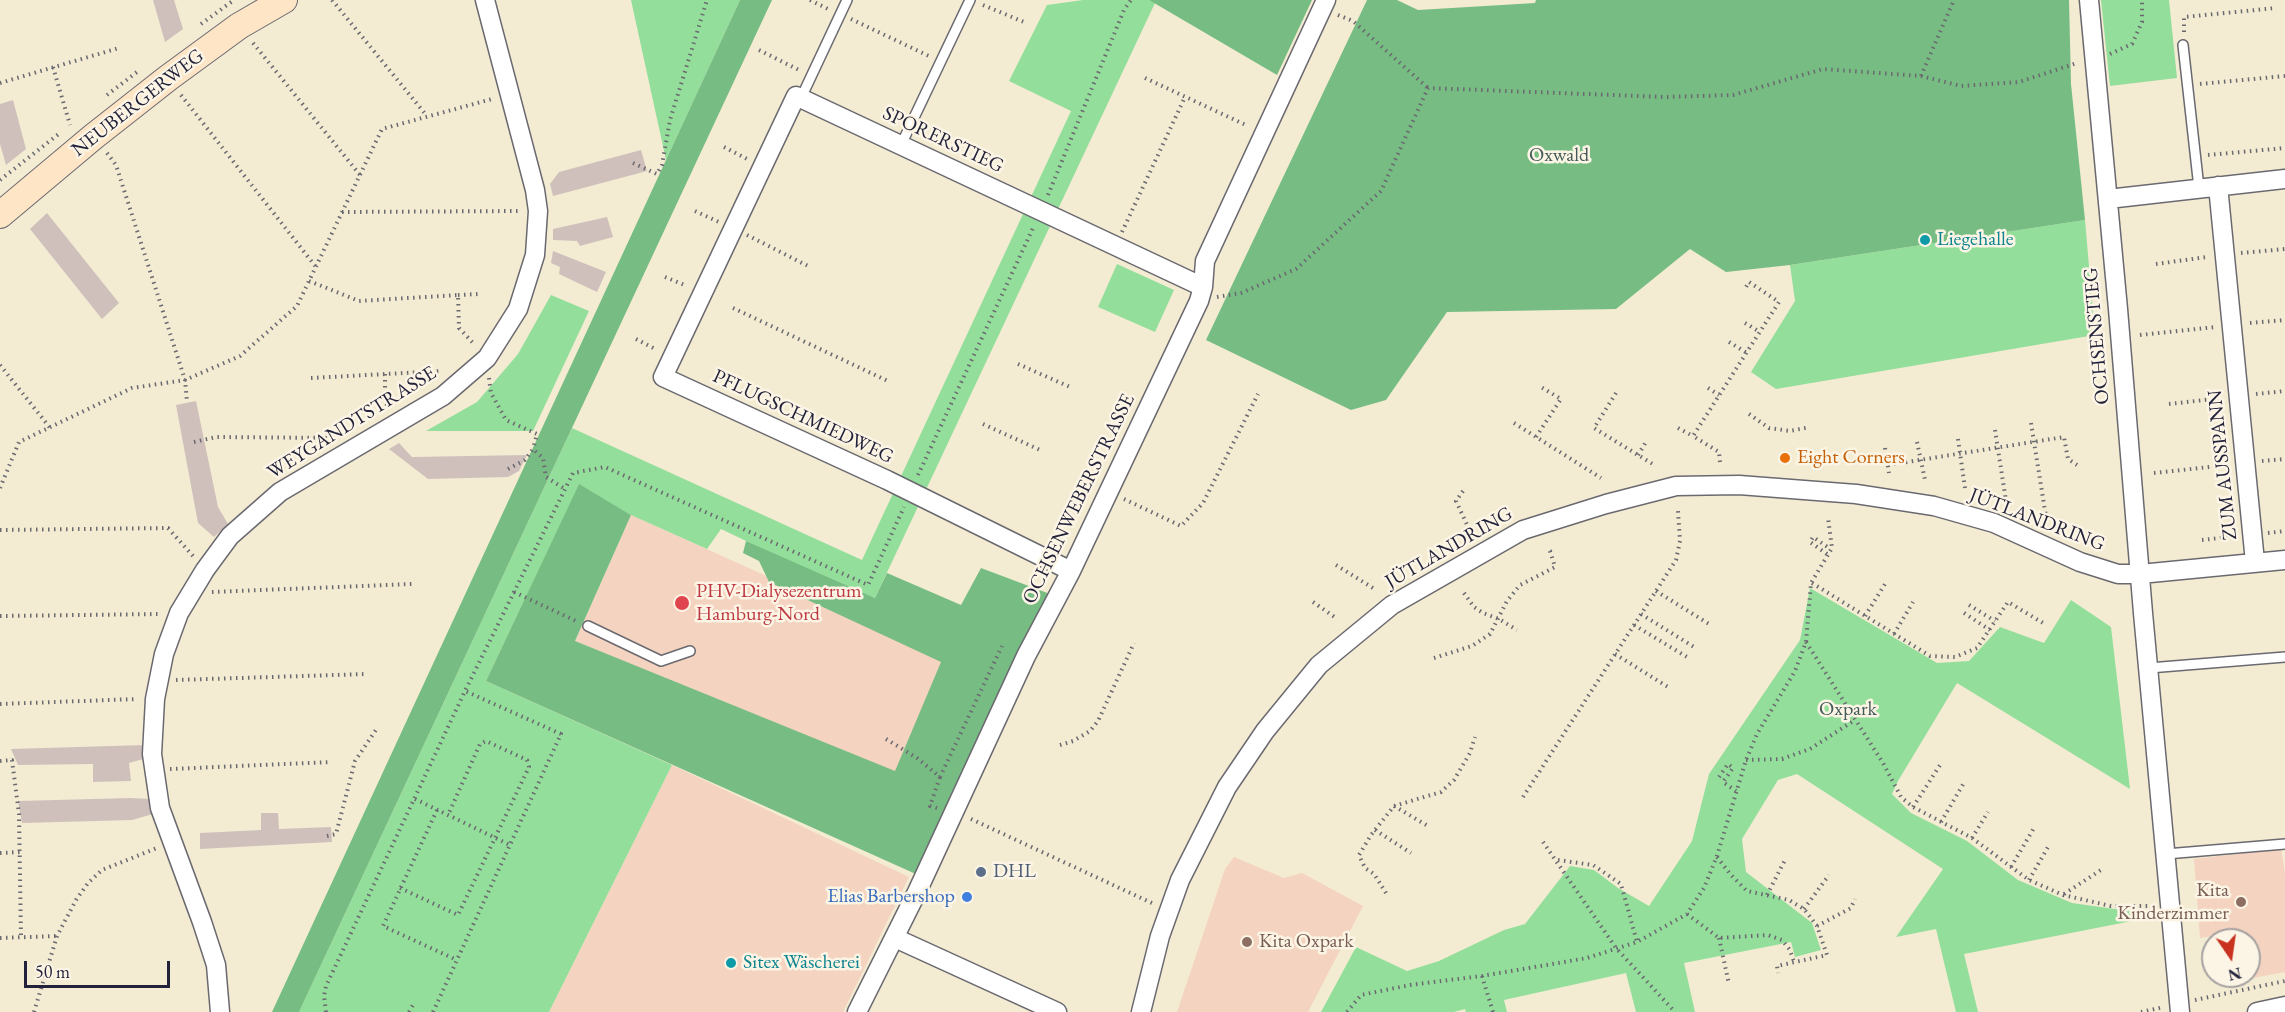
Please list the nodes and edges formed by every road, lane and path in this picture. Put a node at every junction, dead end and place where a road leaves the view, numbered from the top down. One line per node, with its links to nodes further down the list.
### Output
1 (218, 0): 15 (path)
2 (284, 0): 19 (street, NEUBERGERWEG)
3 (332, 0): 37 (path)
4 (485, 0): 34 (street, WEYGANDTSTRASSE)
5 (707, 0): 45 (path)
6 (810, 0): 17 (path)
7 (847, 0): 17 (lane)
8 (970, 0): 24 (lane)
9 (1131, 0): 53 (path)
10 (1954, 0): 27 (path)
11 (2089, 0): 23 (street, OCHSENSTIEG)
12 (2142, 0): 23 (path)
13 (982, 4): 18 (path)
14 (1324, 4): 33 (path); 39 (street, OCHSENWEBERSTRASSE)
15 (221, 8)
16 (2276, 8): 20 (path)
17 (840, 15): 24 (path); 26 (lane)
18 (1024, 22)
19 (239, 26): 29 (street, NEUBERGERWEG); 47 (path)
20 (2183, 45): 32 (lane)
21 (119, 48): 25 (path)
22 (759, 50): 26 (path)
23 (2094, 58): 27 (path); 51 (street, OCHSENSTIEG)
24 (940, 61): 41 (lane)
25 (53, 67): 31 (path); 38 (path)
26 (811, 76): 36 (lane)
27 (1921, 76): 33 (path)
28 (2285, 76): 32 (path)
29 (168, 78): 40 (street, NEUBERGERWEG); 59 (path)
30 (1145, 78): 35 (path)
31 (0, 83)
32 (2188, 85): 44 (lane)
33 (1428, 88): 63 (path)
34 (510, 94): 37 (path); 52 (street, WEYGANDTSTRASSE)
35 (1185, 97): 39 (path); 57 (path)
36 (801, 98): 41 (street, SPORERSTIEG); 46 (street)
37 (427, 116): 47 (path)
38 (70, 125)
39 (1264, 134): 63 (street, OCHSENWEBERSTRASSE)
40 (93, 136): 55 (street, NEUBERGERWEG); 79 (path)
41 (901, 145): 53 (street, SPORERSTIEG)
42 (724, 147): 46 (path)
43 (2285, 148): 44 (path)
44 (2196, 156): 50 (lane)
45 (633, 163)
46 (763, 166): 56 (street)
47 (360, 175): 54 (path)
48 (2285, 179): 49 (street)
49 (2218, 186): 50 (street); 68 (street, ZUM AUSSPANN)
50 (2199, 188): 51 (street)
51 (2108, 199): 146 (street, OCHSENSTIEG)
52 (538, 211): 54 (path); 73 (street, WEYGANDTSTRASSE)
53 (1040, 211): 57 (street, SPORERSTIEG); 130 (path)
54 (342, 212): 59 (path)
55 (0, 215)
56 (735, 229): 58 (path); 130 (street, PFLUGSCHMIEDWEG)
57 (1115, 246): 63 (street, SPORERSTIEG)
58 (808, 266)
59 (316, 267): 60 (path)
60 (309, 281): 64 (path); 79 (path)
61 (1746, 287): 69 (path)
62 (479, 294): 64 (path)
63 (1201, 294): 131 (street, OCHSENWEBERSTRASSE)
64 (458, 295): 73 (path)
65 (733, 308): 80 (path)
66 (2285, 320): 68 (path)
67 (1745, 323): 69 (path)
68 (2232, 325): 70 (path); 88 (street, ZUM AUSSPANN)
69 (1760, 332): 72 (path)
70 (2140, 335)
71 (1729, 342): 72 (path)
72 (1747, 353): 87 (path)
73 (487, 358): 92 (street, WEYGANDTSTRASSE); 107 (path)
74 (1018, 364): 81 (path)
75 (0, 365): 98 (path)
76 (440, 371): 77 (path)
77 (385, 374): 78 (path); 92 (path)
78 (311, 378)
79 (185, 380): 89 (path); 98 (path)
80 (890, 382)
81 (1070, 387)
82 (1541, 387): 101 (path)
83 (1708, 388): 87 (path)
84 (2285, 391): 88 (path)
85 (1616, 393): 113 (path)
86 (1258, 394): 131 (path)
87 (1719, 395): 100 (path)
88 (2239, 397): 90 (path); 117 (street, ZUM AUSSPANN)
89 (188, 402)
90 (2169, 404)
91 (1749, 414): 96 (path)
92 (399, 422): 111 (street, WEYGANDTSTRASSE)
93 (1514, 423): 101 (path)
94 (2031, 423): 106 (path)
95 (983, 424): 110 (path)
96 (1810, 427)
97 (1678, 428): 100 (path)
98 (51, 429): 126 (path)
99 (1995, 430): 109 (path)
100 (1693, 436): 116 (path)
101 (1536, 437): 124 (path)
102 (1958, 439): 112 (path)
103 (194, 442): 111 (path)
104 (1646, 442): 113 (path)
105 (1917, 442): 114 (path)
106 (2034, 443): 109 (path); 119 (path); 134 (path)
107 (533, 448): 121 (path); 128 (path)
108 (1885, 448): 118 (path)
109 (1997, 449): 112 (path); 132 (path)
110 (1040, 450)
111 (348, 452): 144 (street, WEYGANDTSTRASSE)
112 (1959, 453): 114 (path); 127 (path)
113 (1638, 455): 120 (path)
114 (1920, 459): 118 (path); 125 (path)
115 (2285, 459): 117 (path)
116 (1720, 462)
117 (2245, 463): 123 (path); 142 (street, ZUM AUSSPANN)
118 (1888, 465): 122 (path)
119 (2077, 465)
120 (1656, 466)
121 (508, 469)
122 (1889, 473)
123 (2154, 473)
124 (1601, 478)
125 (1925, 480)
126 (0, 488)
127 (1965, 488)
128 (565, 489): 130 (path); 153 (path)
129 (1463, 491): 136 (path)
130 (911, 492): 145 (street, PFLUGSCHMIEDWEG)
131 (1109, 492): 145 (street, OCHSENWEBERSTRASSE)
132 (2006, 501)
133 (1678, 511): 151 (path)
134 (2046, 517)
135 (1828, 518): 140 (path)
136 (1469, 529)
137 (0, 530): 144 (path)
138 (1829, 548): 140 (path)
139 (1547, 549): 164 (path)
140 (1827, 554): 147 (path)
141 (2285, 560): 142 (street, ZUM AUSSPANN)
142 (2255, 562): 146 (street, ZUM AUSSPANN)
143 (1336, 565): 150 (path)
144 (205, 570): 152 (street, WEYGANDTSTRASSE)
145 (1071, 571): 207 (street, OCHSENWEBERSTRASSE)
146 (2140, 574): 182 (street, OCHSENSTIEG); 240 (street, JÜTLANDRING)
147 (1812, 583): 162 (path); 173 (path)
148 (412, 584): 152 (path)
149 (1885, 584): 162 (path)
150 (1373, 588)
151 (1656, 591): 160 (path); 167 (path)
152 (192, 592): 159 (street, WEYGANDTSTRASSE)
153 (514, 592): 169 (path); 186 (path)
154 (1464, 593): 164 (path)
155 (1313, 602): 163 (path)
156 (1913, 602): 172 (path)
157 (1969, 605): 165 (path)
158 (1964, 613): 171 (path)
159 (179, 614): 161 (path); 184 (street, WEYGANDTSTRASSE)
160 (1641, 614): 168 (path); 176 (path)
161 (0, 616)
162 (1865, 616): 172 (path)
163 (1336, 618)
164 (1499, 619): 170 (path); 181 (path)
165 (1995, 621): 166 (path); 171 (path)
166 (2043, 623)
167 (1709, 624)
168 (1634, 625): 178 (path); 179 (path)
169 (588, 626): 177 (lane)
170 (1517, 630)
171 (1990, 630): 172 (path)
172 (1894, 633)
173 (1806, 642): 189 (path); 194 (path)
174 (1134, 643): 193 (path)
175 (1002, 645): 192 (path)
176 (1694, 647)
177 (690, 651)
178 (1615, 654): 185 (path); 202 (path)
179 (1687, 657)
180 (2285, 657): 182 (lane)
181 (1434, 658)
182 (2149, 668): 225 (street, OCHSENSTIEG)
183 (367, 674): 184 (path)
184 (159, 680): 187 (street, WEYGANDTSTRASSE)
185 (1668, 687)
186 (465, 691): 203 (path); 219 (path)
187 (155, 699): 188 (path); 198 (street, WEYGANDTSTRASSE)
188 (0, 704)
189 (1855, 720): 194 (path); 205 (path)
190 (378, 727): 214 (path)
191 (1475, 737): 204 (path)
192 (886, 739)
193 (1060, 745)
194 (1746, 760): 201 (path)
195 (0, 761): 222 (path)
196 (331, 762): 198 (path)
197 (1942, 762): 205 (path)
198 (154, 769): 217 (street, WEYGANDTSTRASSE)
199 (1719, 777): 201 (path)
200 (1965, 781): 210 (path)
201 (1736, 791): 226 (path)
202 (1523, 797)
203 (415, 799): 206 (path); 263 (path)
204 (1394, 806): 211 (path); 213 (path)
205 (1912, 807): 210 (path)
206 (437, 810): 209 (path); 233 (path)
207 (954, 811): 240 (path); 246 (street, OCHSENWEBERSTRASSE)
208 (1988, 812): 216 (path)
209 (448, 815): 215 (path); 215 (path)
210 (1941, 822): 216 (path)
211 (1428, 826)
212 (2034, 828): 229 (path)
213 (1375, 830): 224 (path); 234 (path)
214 (327, 836)
215 (495, 838): 219 (path); 233 (path)
216 (1972, 838): 229 (path)
217 (172, 842): 243 (path); 262 (street, WEYGANDTSTRASSE)
218 (1544, 842): 228 (path)
219 (510, 844): 251 (path)
220 (2285, 844): 225 (lane)
221 (2048, 847): 232 (path)
222 (21, 852): 223 (path); 244 (path)
223 (0, 853)
224 (1411, 853)
225 (2166, 854): 238 (street, OCHSENSTIEG)
226 (1717, 856): 235 (path); 241 (path)
227 (1786, 858): 235 (path)
228 (1557, 860): 248 (path); 249 (path)
229 (2011, 867): 232 (path)
230 (2104, 868): 236 (path)
231 (1829, 875): 239 (path)
232 (2029, 880): 236 (path)
233 (400, 888): 251 (path)
234 (1386, 893)
235 (1767, 895): 239 (path)
236 (2063, 895): 238 (path)
237 (1855, 899): 242 (path)
238 (2171, 905): 260 (street, OCHSENSTIEG)
239 (1804, 909): 242 (path)
240 (1168, 911): 268 (street, JÜTLANDRING)
241 (1687, 914): 247 (path); 248 (path)
242 (1817, 926): 250 (path)
243 (57, 936): 244 (path); 261 (path)
244 (21, 937): 245 (path)
245 (0, 938)
246 (895, 938): 266 (street, OCHSENWEBERSTRASSE); 267 (street)
247 (1719, 938): 253 (path); 257 (path)
248 (1637, 942): 249 (path)
249 (1616, 948): 255 (path); 271 (path)
250 (1827, 955): 252 (path); 253 (path)
251 (457, 960): 265 (path)
252 (1832, 961)
253 (1794, 962): 254 (path)
254 (1778, 973)
255 (1482, 976): 269 (path); 270 (path)
256 (2285, 981): 260 (path)
257 (1729, 984)
258 (414, 1003): 264 (path)
259 (2285, 1006): 273 (street)
260 (2180, 1008): 272 (path)
261 (34, 1012)
262 (220, 1012)
263 (326, 1012)
264 (409, 1012)
265 (433, 1012)
266 (857, 1012)
267 (1058, 1012)
268 (1141, 1012)
269 (1347, 1012)
270 (1492, 1012)
271 (1676, 1012)
272 (2141, 1012)
273 (2256, 1012)

